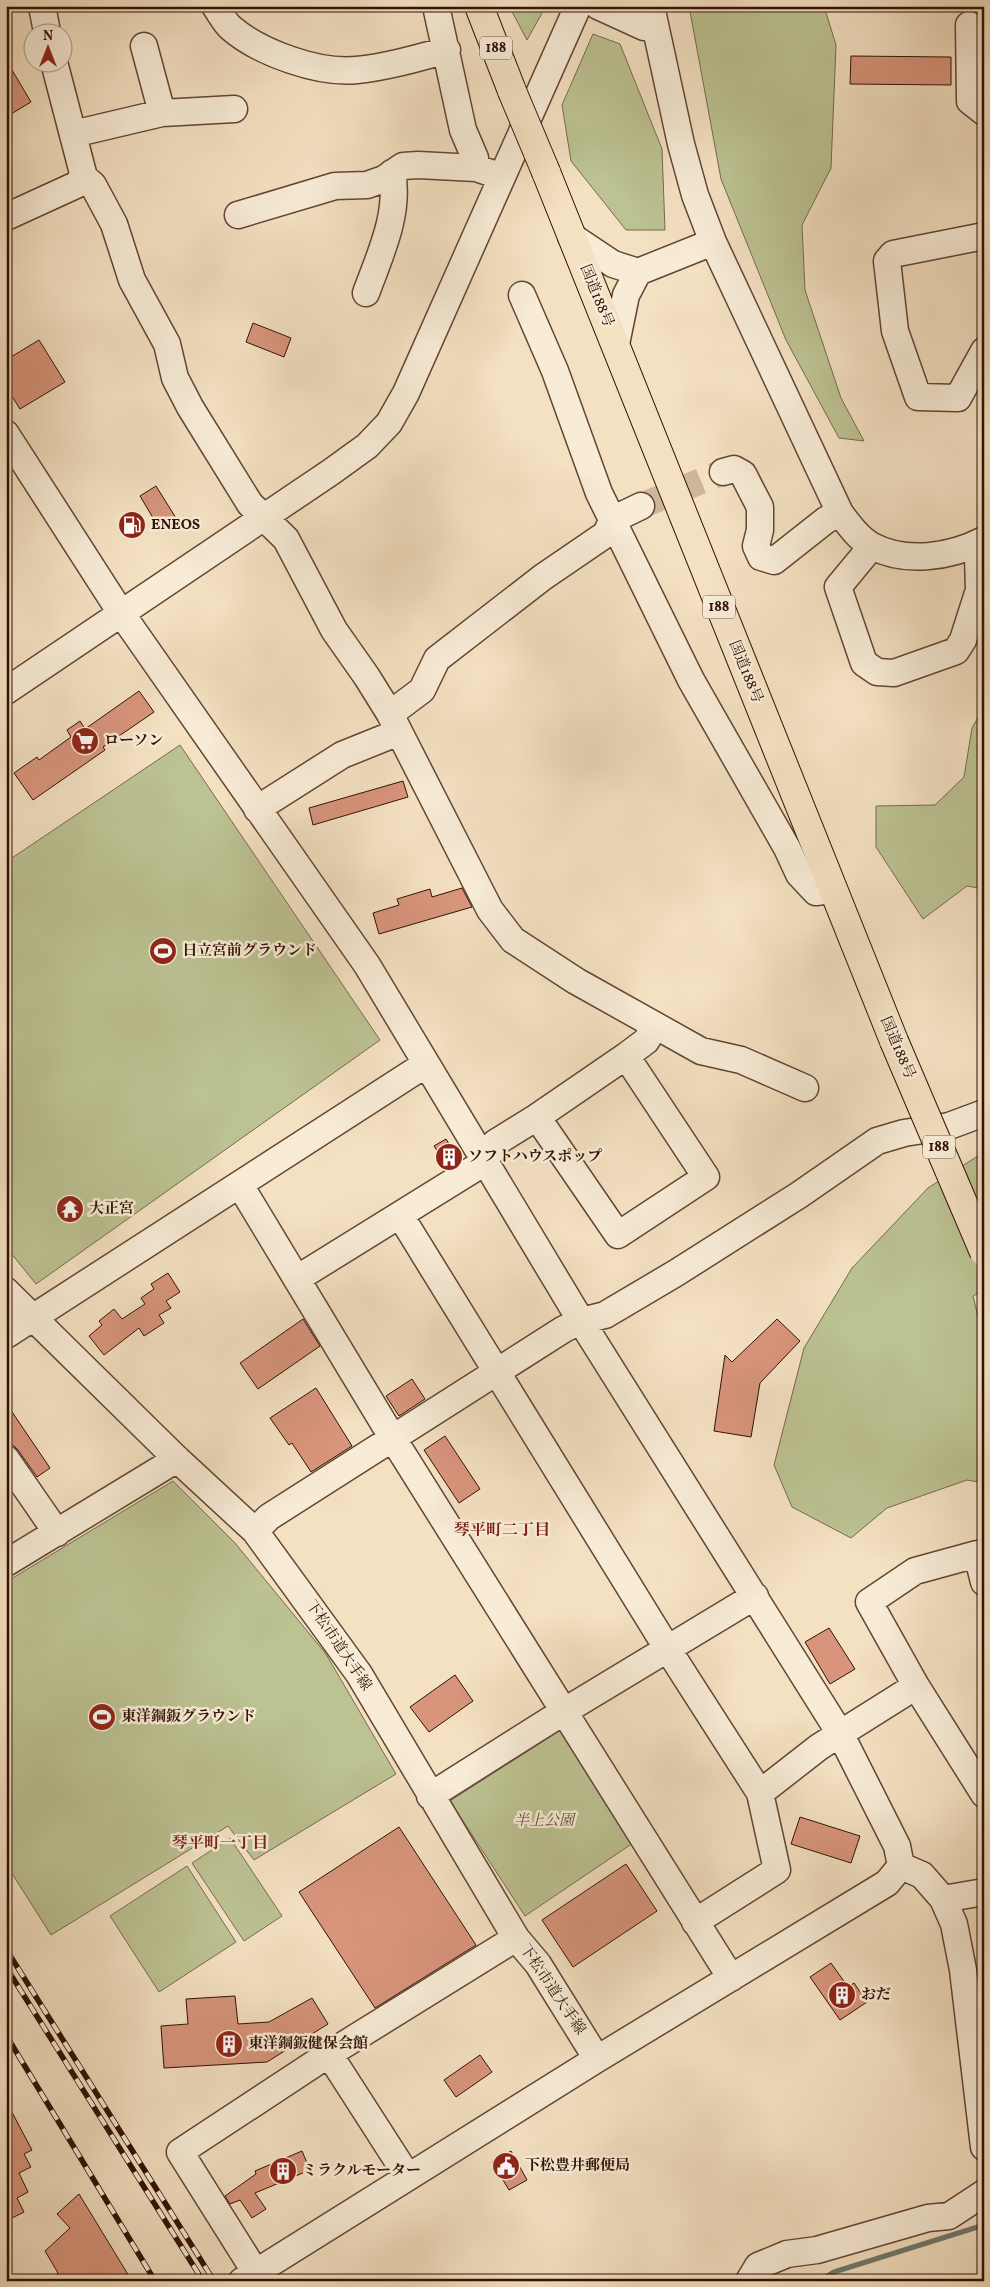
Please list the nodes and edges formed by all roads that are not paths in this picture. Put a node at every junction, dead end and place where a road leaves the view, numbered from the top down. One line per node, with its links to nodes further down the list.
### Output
1 (42, 6): 9 (street)
2 (215, 6): 11 (street)
3 (436, 6): 11 (street)
4 (479, 6): 23 (highway, 国道188号 / 188, bridge)
5 (578, 6): 20 (street)
6 (598, 6): 7 (street)
7 (653, 17): 25 (street)
8 (974, 18): 14 (street)
9 (45, 22)
10 (144, 46): 15 (street)
11 (447, 50): 17 (street)
12 (57, 72): 16 (street)
13 (234, 109): 15 (street)
14 (984, 112)
15 (162, 113): 16 (street)
16 (73, 134): 19 (street)
17 (476, 168): 18 (street); 20 (street)
18 (392, 173): 21 (street); 27 (street)
19 (84, 177): 22 (street); 35 (street)
20 (501, 177): 35 (street)
21 (238, 215)
22 (6, 216)
23 (572, 236): 26 (street); 29 (highway, 国道188号 / 188)
24 (984, 236): 30 (street)
25 (713, 242): 26 (street); 34 (street)
26 (638, 272): 29 (street)
27 (366, 293)
28 (522, 296): 36 (street)
29 (616, 344): 43 (highway, 国道188号 / 188)
30 (984, 351)
31 (6, 434): 39 (street)
32 (723, 472): 34 (street)
33 (641, 506): 36 (street)
34 (840, 513): 38 (street)
35 (264, 516): 39 (street); 41 (street)
36 (612, 520): 41 (street); 43 (street)
37 (978, 542): 38 (street); 38 (street)
38 (872, 546)
39 (121, 613): 40 (street); 42 (street)
40 (6, 691)
41 (394, 723): 42 (street); 44 (street)
42 (257, 809): 46 (street)
43 (832, 890): 53 (highway, 国道188号 / 188, bridge)
44 (655, 1026): 45 (street); 47 (street)
45 (626, 1056): 49 (street); 49 (street)
46 (426, 1064): 50 (street); 51 (street)
47 (805, 1088)
48 (984, 1113): 57 (street)
49 (537, 1117): 50 (street)
50 (485, 1162): 52 (street); 57 (street)
51 (240, 1185): 54 (street); 56 (street)
52 (400, 1215): 54 (street); 59 (street)
53 (984, 1252)
54 (298, 1278): 60 (street)
55 (6, 1291): 56 (street, 下松市道大手線)
56 (34, 1318): 58 (street); 62 (street, 下松市道大手線)
57 (581, 1321): 59 (street); 67 (street)
58 (6, 1335)
59 (496, 1373): 60 (street); 68 (street)
60 (392, 1437): 63 (street); 70 (street)
61 (6, 1458): 64 (street)
62 (177, 1459): 63 (street, 下松市道大手線); 64 (street)
63 (255, 1531): 74 (street, 下松市道大手線)
64 (57, 1533): 65 (street)
65 (6, 1563)
66 (984, 1582): 69 (street)
67 (755, 1596): 68 (street); 71 (street)
68 (667, 1648): 70 (street); 72 (street)
69 (916, 1686): 71 (street); 73 (street)
70 (563, 1712): 74 (street); 78 (street)
71 (840, 1735): 72 (street); 75 (street)
72 (760, 1793): 78 (street)
73 (984, 1794)
74 (430, 1796): 79 (street, 下松市道大手線)
75 (901, 1866): 77 (street); 80 (street)
76 (984, 1892): 77 (street)
77 (943, 1899): 83 (street)
78 (695, 1922): 80 (street)
79 (516, 1938): 81 (street); 82 (street, 下松市道大手線)
80 (730, 1978): 82 (street)
81 (328, 2054): 84 (street); 86 (street)
82 (597, 2059): 84 (street)
83 (984, 2147)
84 (408, 2177): 86 (street)
85 (984, 2193): 87 (street)
86 (253, 2278)
87 (749, 2281)

